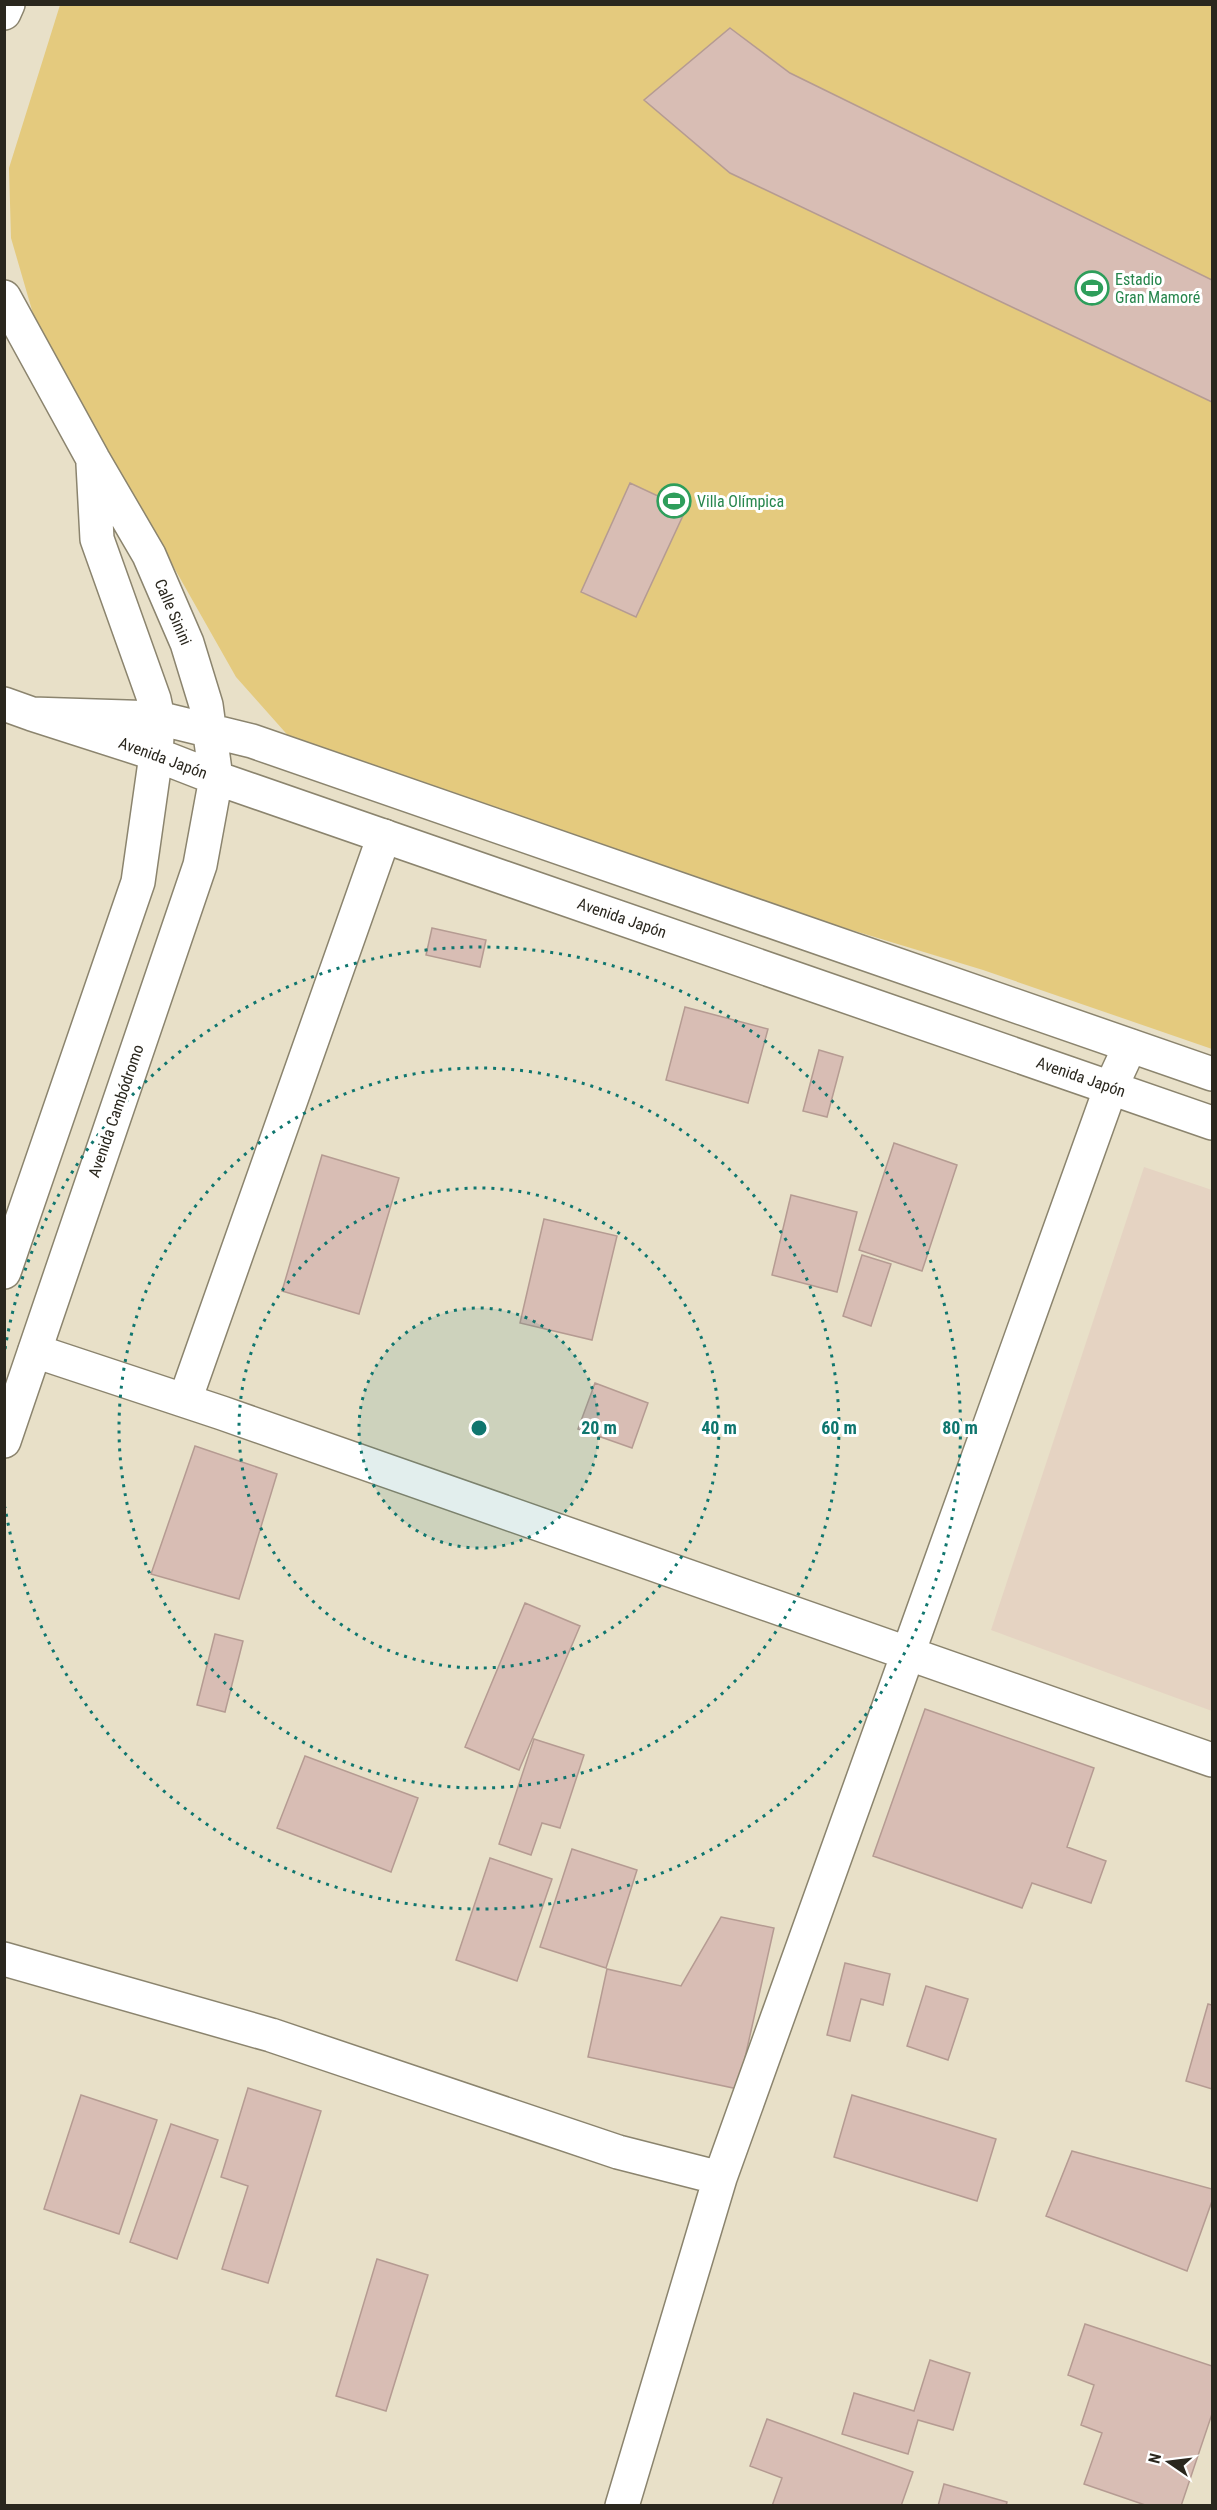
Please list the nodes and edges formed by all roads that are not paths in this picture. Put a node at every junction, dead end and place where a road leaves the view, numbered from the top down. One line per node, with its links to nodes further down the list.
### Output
1 (8, 4): 2 (street)
2 (4, 13)
3 (4, 297): 4 (street, Calle Sinini)
4 (93, 459): 6 (street, Calle Sinini); 7 (street, Calle Sinini)
5 (18, 709): 6 (street, Avenida Japón); 8 (street, Avenida Japón)
6 (158, 718): 7 (street, Avenida Japón); 8 (street, Calle Sinini)
7 (210, 731): 9 (street, Calle Sinini); 11 (street, Avenida Japón)
8 (156, 755): 9 (street, Avenida Japón); 15 (street)
9 (216, 778): 10 (street, Avenida Japón); 16 (street, Avenida Cambódromo)
10 (384, 836): 13 (street, Avenida Japón); 17 (street)
11 (1130, 1046): 12 (street, Avenida Japón); 13 (street)
12 (1212, 1074)
13 (1111, 1088): 14 (street, Avenida Japón); 19 (street)
14 (1212, 1123)
15 (6, 1262)
16 (35, 1351): 17 (street); 18 (street, Avenida Cambódromo)
17 (185, 1401): 19 (street)
18 (4, 1442)
19 (908, 1652): 20 (street); 22 (street)
20 (1212, 1760)
21 (4, 1959): 22 (street)
22 (720, 2178): 23 (street)
23 (622, 2505)

